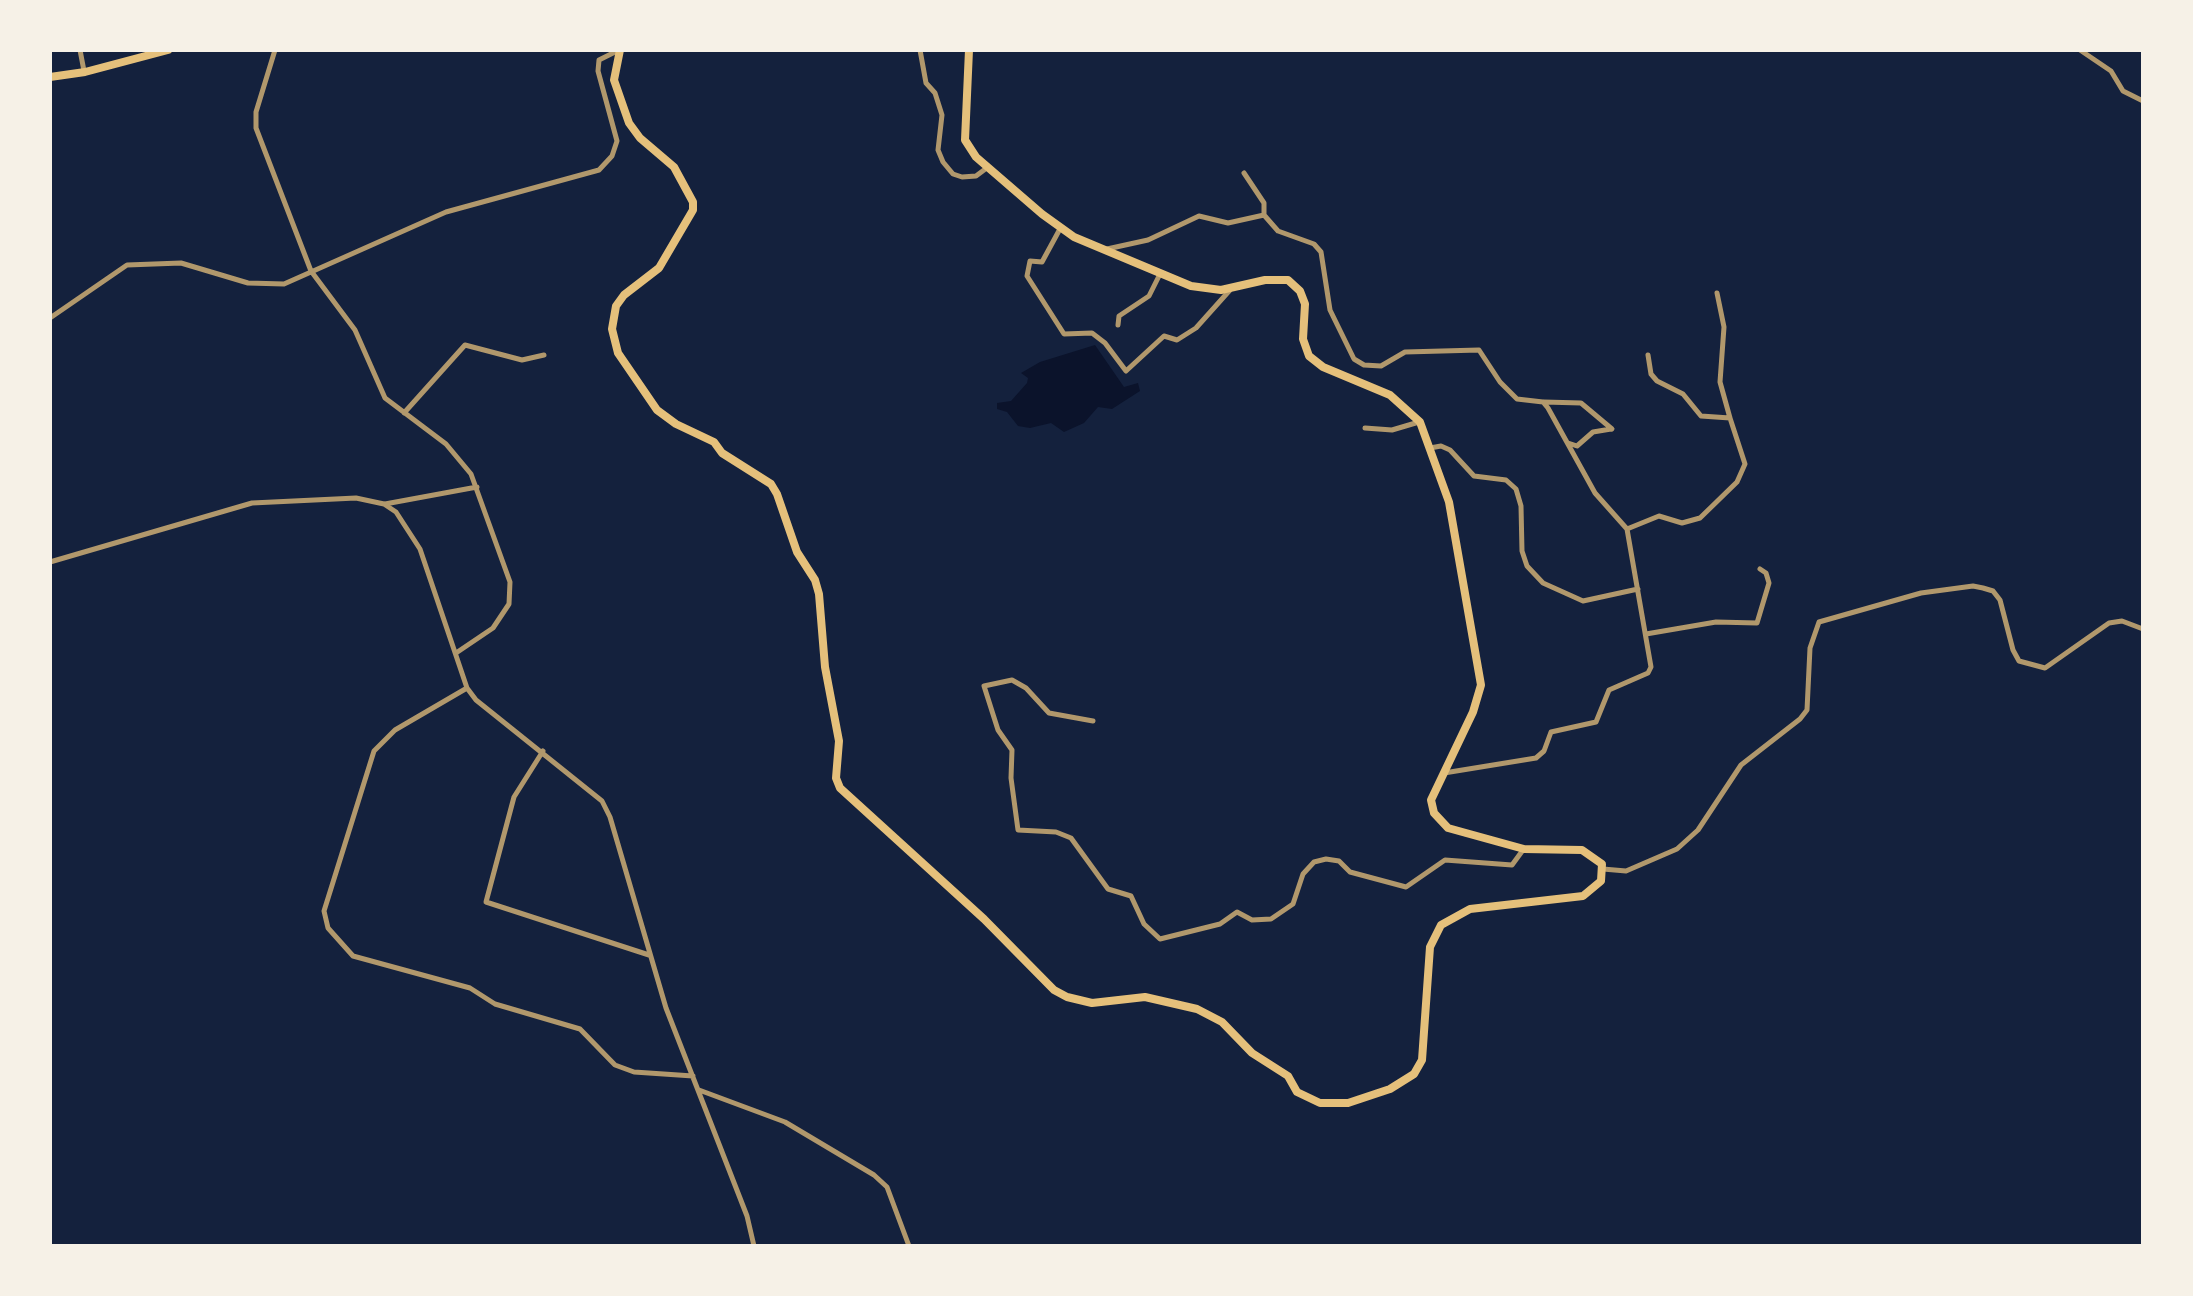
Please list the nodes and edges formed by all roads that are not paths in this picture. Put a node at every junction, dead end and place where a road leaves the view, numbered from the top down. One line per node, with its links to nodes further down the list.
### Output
1 (80, 50): 8 (street)
2 (168, 50): 8 (main road)
3 (275, 50): 16 (street)
4 (620, 50): 16 (street); 45 (main road)
5 (920, 50): 11 (street)
6 (969, 50): 11 (main road)
7 (2080, 50): 10 (street)
8 (85, 72): 9 (main road)
9 (50, 77)
10 (2143, 101)
11 (989, 167): 14 (main road)
12 (1244, 173): 13 (street)
13 (1264, 215): 15 (street); 24 (street)
14 (1061, 227): 15 (main road); 18 (street)
15 (1105, 249): 17 (main road)
16 (311, 271): 20 (street); 25 (street)
17 (1161, 273): 18 (main road); 21 (street)
18 (1231, 289): 27 (main road)
19 (1717, 293): 26 (street)
20 (50, 318)
21 (1118, 325)
22 (544, 355): 25 (street)
23 (1648, 355): 26 (street)
24 (1543, 402): 29 (street); 29 (street)
25 (404, 413): 31 (street)
26 (1730, 418): 33 (street)
27 (1420, 422): 28 (street); 30 (main road)
28 (1365, 428)
29 (1565, 442): 33 (street)
30 (1430, 448): 36 (street); 43 (main road)
31 (478, 487): 32 (street); 39 (street)
32 (384, 504): 34 (street); 39 (street)
33 (1627, 529): 36 (street)
34 (50, 562)
35 (1760, 569): 38 (street)
36 (1638, 589): 38 (street)
37 (2143, 629): 45 (street)
38 (1646, 634): 43 (street)
39 (456, 653): 40 (street)
40 (467, 688): 42 (street); 47 (street)
41 (1093, 721): 44 (street)
42 (543, 751): 46 (street); 46 (street)
43 (1443, 773): 44 (main road)
44 (1524, 849): 45 (main road)
45 (1603, 869)
46 (650, 955): 47 (street)
47 (693, 1076): 48 (street)
48 (699, 1090): 49 (street); 50 (street)
49 (754, 1246)
50 (909, 1246)

